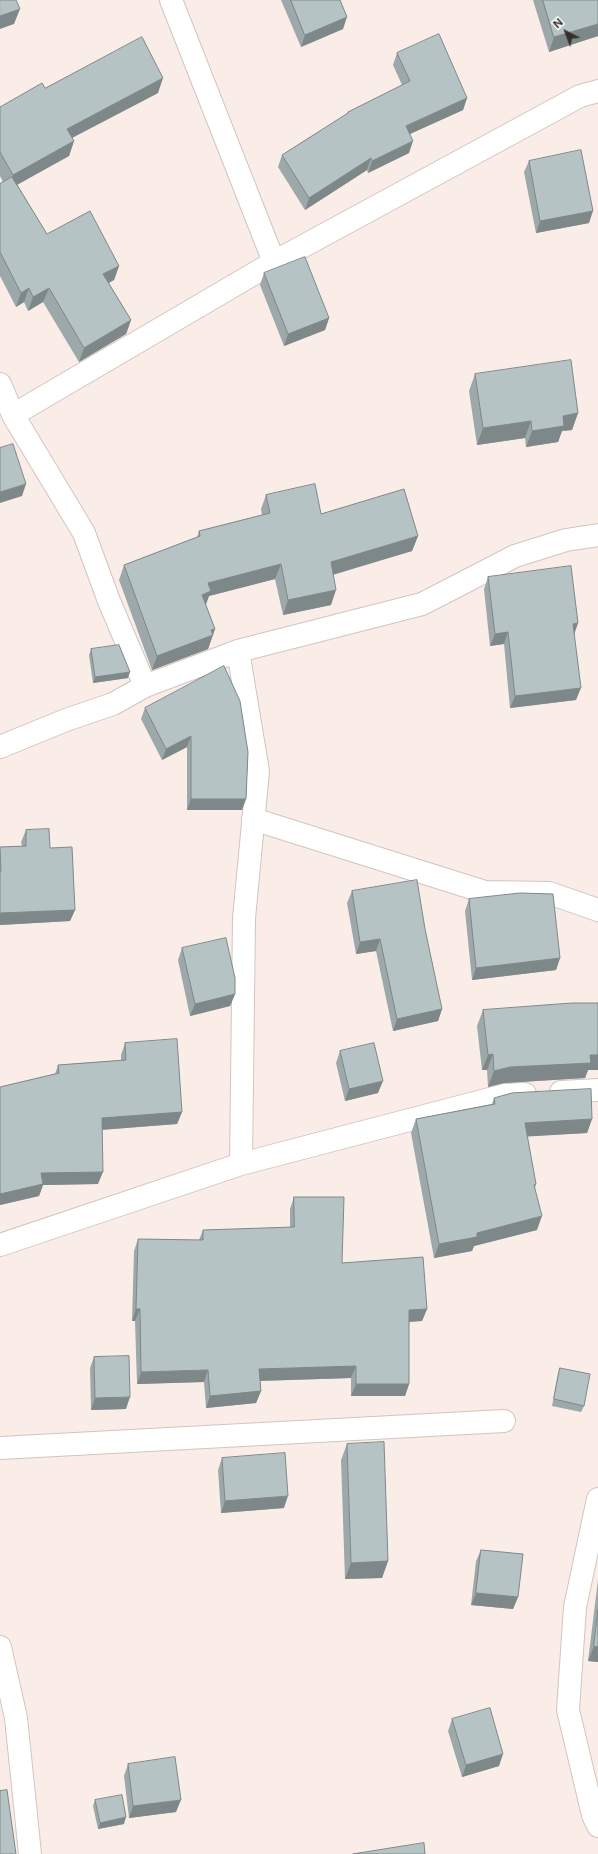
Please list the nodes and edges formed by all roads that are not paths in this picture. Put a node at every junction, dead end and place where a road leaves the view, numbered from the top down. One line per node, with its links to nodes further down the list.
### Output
1 (171, 0): 3 (street)
2 (598, 91): 3 (street)
3 (274, 262): 5 (street)
4 (0, 384): 5 (street)
5 (13, 415): 8 (street)
6 (598, 535): 7 (street)
7 (238, 651): 8 (street); 10 (street)
8 (145, 686): 9 (street)
9 (0, 747)
10 (253, 819): 11 (street); 13 (street)
11 (598, 910)
12 (598, 1090): 13 (street)
13 (241, 1164): 14 (street)
14 (0, 1245)
15 (504, 1421): 16 (street)
16 (0, 1448)
17 (598, 1499): 20 (street)
18 (0, 1647): 19 (street)
19 (8, 1720): 21 (street)
20 (598, 1826)
21 (30, 1854)

